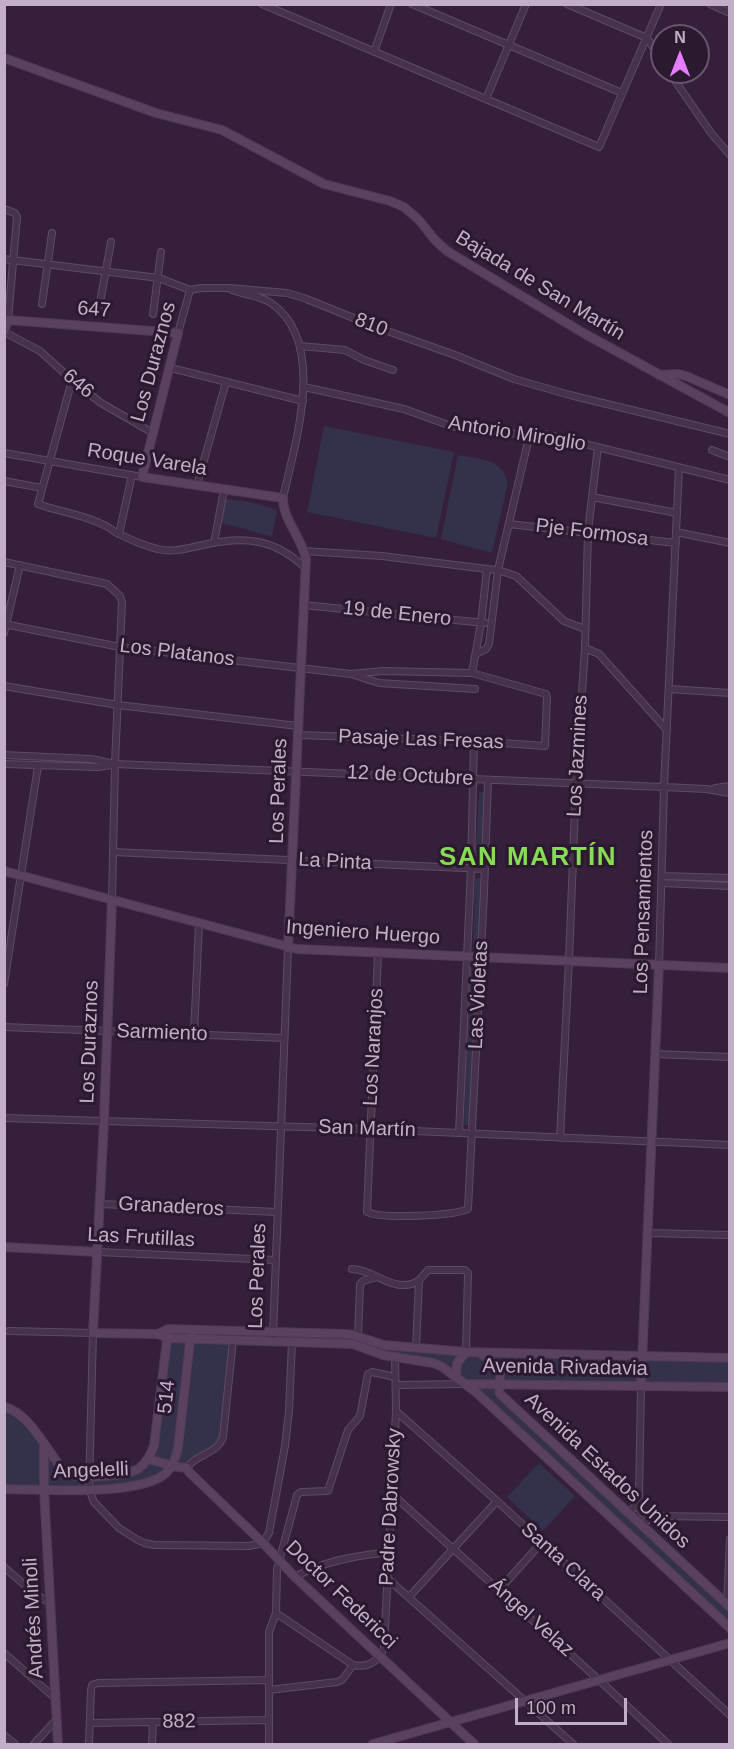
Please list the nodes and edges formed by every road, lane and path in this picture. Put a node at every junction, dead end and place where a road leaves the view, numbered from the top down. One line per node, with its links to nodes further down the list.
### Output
1 (262, 4): 12 (street)
2 (391, 4): 12 (street)
3 (412, 4): 11 (street)
4 (526, 4): 11 (street)
5 (567, 4): 9 (street)
6 (661, 4): 9 (street)
7 (710, 4): 8 (street)
8 (729, 13)
9 (646, 38): 10 (street); 15 (street)
10 (650, 44)
11 (508, 45): 15 (street); 16 (street)
12 (374, 52): 16 (street)
13 (4, 58): 38 (main road, Bajada de San Martín)
14 (677, 84): 17 (street)
15 (622, 93): 16 (street)
16 (486, 99)
17 (729, 155)
18 (4, 209): 23 (street)
19 (52, 233): 24 (street)
20 (111, 242): 25 (street)
21 (161, 252): 26 (street)
22 (4, 259): 23 (street, 810)
23 (13, 259): 24 (street, 810); 32 (street)
24 (47, 263): 25 (street, 810); 29 (street)
25 (105, 271): 26 (street, 810); 30 (street)
26 (159, 278): 28 (street, 810); 31 (street)
27 (229, 288): 28 (street, 810); 35 (street, Los Perales); 47 (street, 810)
28 (190, 290): 34 (street, Los Duraznos)
29 (42, 304)
30 (99, 308)
31 (153, 315)
32 (8, 320): 33 (main road); 34 (main road, 647)
33 (4, 332): 39 (street, 646)
34 (178, 333): 36 (main road, Los Duraznos)
35 (300, 346): 37 (street); 41 (street, Los Perales)
36 (171, 368): 40 (street); 46 (main road, Los Duraznos)
37 (393, 370)
38 (659, 375): 42 (main road); 44 (main road, Bajada de San Martín)
39 (72, 380): 46 (street, 646); 52 (street)
40 (226, 382): 43 (street); 59 (street)
41 (304, 387): 43 (street, Los Perales); 45 (street, Antorio Miroglio)
42 (729, 395)
43 (303, 401): 63 (street, Los Perales)
44 (729, 413)
45 (530, 433): 48 (street, Antorio Miroglio); 65 (street)
46 (153, 434): 55 (main road, Los Duraznos)
47 (729, 434)
48 (598, 447): 53 (street, Antorio Miroglio); 62 (street, Los Jazmines)
49 (712, 450): 51 (street)
50 (4, 453): 52 (street, Roque Varela)
51 (729, 458)
52 (49, 460): 55 (street, Roque Varela); 60 (street)
53 (679, 468): 56 (street, Antorio Miroglio); 64 (street, Los Pensamientos)
54 (729, 474): 56 (street)
55 (137, 476): 59 (main road, Roque Varela); 68 (street, Los Duraznos)
56 (721, 478): 57 (street, Antorio Miroglio)
57 (729, 480)
58 (4, 481): 60 (street)
59 (197, 485): 61 (main road, Roque Varela)
60 (42, 488): 68 (street)
61 (224, 490): 63 (main road, Roque Varela); 69 (street)
62 (592, 497): 64 (street); 66 (street, Los Jazmines)
63 (283, 498): 72 (main road, Los Perales)
64 (677, 513): 67 (street, Los Pensamientos)
65 (509, 524): 66 (street, Pje Formosa); 77 (street)
66 (588, 531): 70 (street, Pje Formosa); 82 (street, Los Jazmines)
67 (676, 532): 70 (street, Los Pensamientos); 71 (street)
68 (119, 534): 69 (street)
69 (214, 543): 75 (street)
70 (676, 543): 92 (street, Los Pensamientos)
71 (729, 543)
72 (304, 551): 75 (main road, Los Perales); 76 (street)
73 (4, 562): 74 (street)
74 (20, 565): 80 (street); 84 (street, Los Duraznos)
75 (305, 568): 78 (main road, Los Perales)
76 (487, 569): 77 (street); 79 (street)
77 (498, 570): 81 (street); 82 (street)
78 (303, 604): 79 (street, 19 de Enero); 87 (main road, Los Perales)
79 (481, 623): 81 (street, 19 de Enero); 86 (street)
80 (6, 624): 83 (street); 84 (street, Los Platanos)
81 (492, 624): 86 (street)
82 (585, 629): 85 (street, Los Jazmines)
83 (4, 633)
84 (120, 647): 87 (street, Los Platanos); 94 (street, Los Duraznos)
85 (585, 648): 96 (street); 106 (street, Los Jazmines)
86 (476, 654): 88 (street)
87 (300, 668): 89 (street, Los Platanos); 95 (main road, Los Perales)
88 (472, 673): 89 (street, Los Platanos); 98 (street, Los Platanos)
89 (351, 674): 91 (street, Los Platanos)
90 (4, 686): 94 (street, Pasaje Las Fresas)
91 (475, 689)
92 (670, 689): 93 (street); 96 (street, Los Pensamientos)
93 (729, 693)
94 (118, 705): 95 (street, Pasaje Las Fresas); 101 (street, Los Duraznos)
95 (298, 730): 97 (street, Pasaje Las Fresas); 103 (main road, Los Perales)
96 (667, 730): 108 (street, Los Pensamientos)
97 (474, 741): 98 (street, Pasaje Las Fresas); 104 (street, Las Violetas)
98 (545, 746)
99 (4, 755): 101 (street, 12 de Octubre)
100 (4, 764): 102 (street, 12 de Octubre)
101 (115, 764): 102 (street, 12 de Octubre); 103 (street, 12 de Octubre); 111 (street, Los Duraznos)
102 (38, 766): 116 (street)
103 (296, 771): 104 (street, 12 de Octubre); 112 (main road, Los Perales)
104 (474, 779): 105 (street, 12 de Octubre); 114 (street, Las Violetas)
105 (488, 780): 106 (street, 12 de Octubre); 113 (street, Las Violetas)
106 (576, 783): 108 (street, 12 de Octubre); 126 (street, Los Jazmines)
107 (729, 786): 109 (street, 12 de Octubre)
108 (664, 787): 109 (street, 12 de Octubre); 118 (street, Los Pensamientos)
109 (706, 789): 110 (street, 12 de Octubre)
110 (729, 793)
111 (113, 852): 112 (street, La Pinta); 120 (street, Los Duraznos)
112 (292, 860): 114 (street, La Pinta); 122 (main road, Los Perales)
113 (485, 868): 114 (street, La Pinta); 125 (street, Las Violetas)
114 (471, 869): 124 (street, Las Violetas)
115 (4, 871): 116 (main road, Ingeniero Huergo)
116 (21, 875): 120 (main road, Ingeniero Huergo); 129 (street)
117 (729, 878): 118 (street)
118 (662, 879): 119 (street); 127 (street, Los Pensamientos)
119 (729, 885)
120 (112, 900): 121 (main road, Ingeniero Huergo); 131 (main road, Los Duraznos)
121 (199, 924): 122 (main road, Ingeniero Huergo); 132 (street)
122 (288, 948): 123 (main road, Ingeniero Huergo); 133 (street, Los Perales)
123 (378, 953): 124 (main road, Ingeniero Huergo); 139 (street, Los Naranjos)
124 (467, 956): 125 (main road, Ingeniero Huergo); 140 (street, Las Violetas)
125 (481, 957): 126 (main road, Ingeniero Huergo); 141 (street, Las Violetas)
126 (569, 960): 127 (main road, Ingeniero Huergo); 142 (street, Los Jazmines)
127 (659, 965): 128 (main road, Ingeniero Huergo); 134 (main road, Los Pensamientos)
128 (729, 968)
129 (4, 984)
130 (4, 1027): 131 (street, Sarmiento)
131 (107, 1031): 132 (street, Sarmiento); 137 (main road, Los Duraznos)
132 (194, 1034): 133 (street, Sarmiento)
133 (284, 1038): 138 (street, Los Perales)
134 (655, 1054): 135 (street); 143 (main road, Los Pensamientos)
135 (729, 1057)
136 (4, 1118): 137 (street, San Martín)
137 (104, 1121): 138 (street, San Martín); 145 (main road, Los Duraznos)
138 (280, 1126): 139 (street, San Martín); 147 (street, Los Perales)
139 (370, 1129): 140 (street, San Martín); 146 (street, Los Naranjos)
140 (459, 1133): 141 (street, San Martín)
141 (473, 1134): 142 (street, San Martín); 146 (street, Las Violetas)
142 (560, 1138): 143 (street, San Martín)
143 (651, 1142): 144 (street, San Martín); 148 (main road, Los Pensamientos)
144 (729, 1145)
145 (100, 1204): 147 (street, Granaderos); 151 (main road, Los Duraznos)
146 (468, 1209)
147 (277, 1212): 152 (street, Los Perales)
148 (647, 1233): 149 (street); 169 (main road, Los Pensamientos)
149 (729, 1235)
150 (4, 1247): 151 (main road, Las Frutillas)
151 (98, 1252): 152 (street, Las Frutillas); 157 (main road, Los Duraznos)
152 (275, 1260): 160 (street, Los Perales)
153 (352, 1269): 154 (street)
154 (377, 1277): 155 (street); 161 (street)
155 (419, 1280): 165 (street); 166 (street)
156 (9, 1331): 157 (street)
157 (93, 1333): 158 (main road, Avenida Rivadavia); 185 (street, Los Duraznos)
158 (165, 1334): 159 (main road, Avenida Rivadavia); 182 (main road, 514)
159 (190, 1334): 160 (main road, Avenida Rivadavia); 162 (main road, Avenida Rivadavia); 170 (main road, 514)
160 (273, 1337): 161 (main road, Avenida Rivadavia); 163 (main road, Avenida Rivadavia); 164 (main road, Avenida Rivadavia)
161 (358, 1337): 165 (main road, Avenida Rivadavia)
162 (208, 1340): 163 (main road, Avenida Rivadavia); 170 (main road)
163 (233, 1340): 184 (street)
164 (292, 1342): 168 (main road, Avenida Rivadavia); 200 (street, Los Perales)
165 (416, 1348): 166 (main road, Avenida Rivadavia)
166 (466, 1352): 167 (main road, Avenida Rivadavia); 173 (main road)
167 (480, 1353): 169 (main road, Avenida Rivadavia); 175 (main road, Avenida Estados Unidos)
168 (395, 1357): 172 (street, Padre Dabrowsky); 173 (main road, Avenida Rivadavia)
169 (642, 1357): 171 (main road, Avenida Rivadavia); 177 (main road, Los Pensamientos)
170 (188, 1358): 183 (main road, 514)
171 (729, 1358)
172 (395, 1377): 176 (street, Padre Dabrowsky); 203 (street)
173 (456, 1377): 174 (main road, Avenida Rivadavia)
174 (465, 1384): 175 (main road, Avenida Rivadavia); 176 (street); 195 (main road, Avenida Estados Unidos)
175 (499, 1384): 177 (main road, Avenida Rivadavia); 192 (main road, Avenida Estados Unidos)
176 (396, 1385): 180 (street, Padre Dabrowsky)
177 (641, 1386): 178 (main road, Avenida Rivadavia); 191 (street)
178 (729, 1387)
179 (4, 1407): 181 (main road, Angelelli)
180 (396, 1411): 189 (street, Padre Dabrowsky); 190 (street, Santa Clara)
181 (44, 1444): 185 (main road, Angelelli); 187 (main road, Andrés Minoli)
182 (149, 1458): 183 (main road, Angelelli); 185 (main road, Angelelli)
183 (172, 1466): 184 (main road, Angelelli); 188 (main road, Angelelli)
184 (187, 1468): 200 (main road, Doctor Federicci)
185 (88, 1476): 188 (street, Los Duraznos)
186 (4, 1489): 187 (main road, Angelelli)
187 (44, 1489): 188 (main road, Angelelli); 209 (main road, Andrés Minoli)
188 (89, 1489): 200 (street)
189 (392, 1494): 201 (street, Ángel Velaz); 202 (street, Padre Dabrowsky)
190 (497, 1501): 199 (street, Santa Clara); 201 (street)
191 (637, 1505): 192 (street); 194 (street)
192 (628, 1513): 195 (main road); 196 (main road, Avenida Estados Unidos)
193 (729, 1517): 194 (street)
194 (649, 1518): 196 (street)
195 (618, 1525): 197 (main road, Avenida Estados Unidos)
196 (642, 1526): 197 (main road); 210 (main road, Avenida Estados Unidos)
197 (632, 1538): 212 (main road, Avenida Estados Unidos)
198 (729, 1539): 210 (street)
199 (542, 1542): 207 (street); 216 (street, Santa Clara)
200 (263, 1543): 203 (main road, Doctor Federicci)
201 (454, 1548): 207 (street, Ángel Velaz); 208 (street)
202 (388, 1552): 205 (street); 206 (street, Padre Dabrowsky)
203 (279, 1561): 205 (main road, Doctor Federicci); 211 (street)
204 (4, 1567): 209 (street)
205 (295, 1577): 215 (main road, Doctor Federicci)
206 (387, 1578): 208 (street); 215 (street, Padre Dabrowsky)
207 (499, 1590): 219 (street, Ángel Velaz)
208 (409, 1597): 222 (street)
209 (50, 1603): 221 (main road, Andrés Minoli)
210 (728, 1606)
211 (276, 1613): 217 (street); 218 (street)
212 (729, 1628)
213 (729, 1643): 216 (main road)
214 (4, 1653): 221 (street)
215 (381, 1656): 217 (street); 227 (main road, Doctor Federicci)
216 (671, 1660): 219 (main road); 223 (street, Santa Clara)
217 (353, 1665): 220 (street)
218 (269, 1680): 220 (street); 228 (street)
219 (599, 1680): 222 (main road); 239 (street, Ángel Velaz)
220 (269, 1690): 225 (street)
221 (55, 1698): 224 (main road, Andrés Minoli)
222 (525, 1701): 227 (main road); 238 (street)
223 (729, 1715)
224 (56, 1720): 231 (street); 232 (main road, Andrés Minoli)
225 (268, 1720): 226 (street, 882); 235 (street)
226 (153, 1722): 228 (street, 882); 234 (street)
227 (450, 1722): 236 (main road); 237 (main road, Doctor Federicci)
228 (90, 1723): 233 (street)
229 (4, 1735): 230 (street)
230 (15, 1744)
231 (34, 1744)
232 (58, 1744)
233 (89, 1744)
234 (152, 1744)
235 (268, 1744)
236 (374, 1744)
237 (474, 1744)
238 (573, 1744)
239 (668, 1744)

